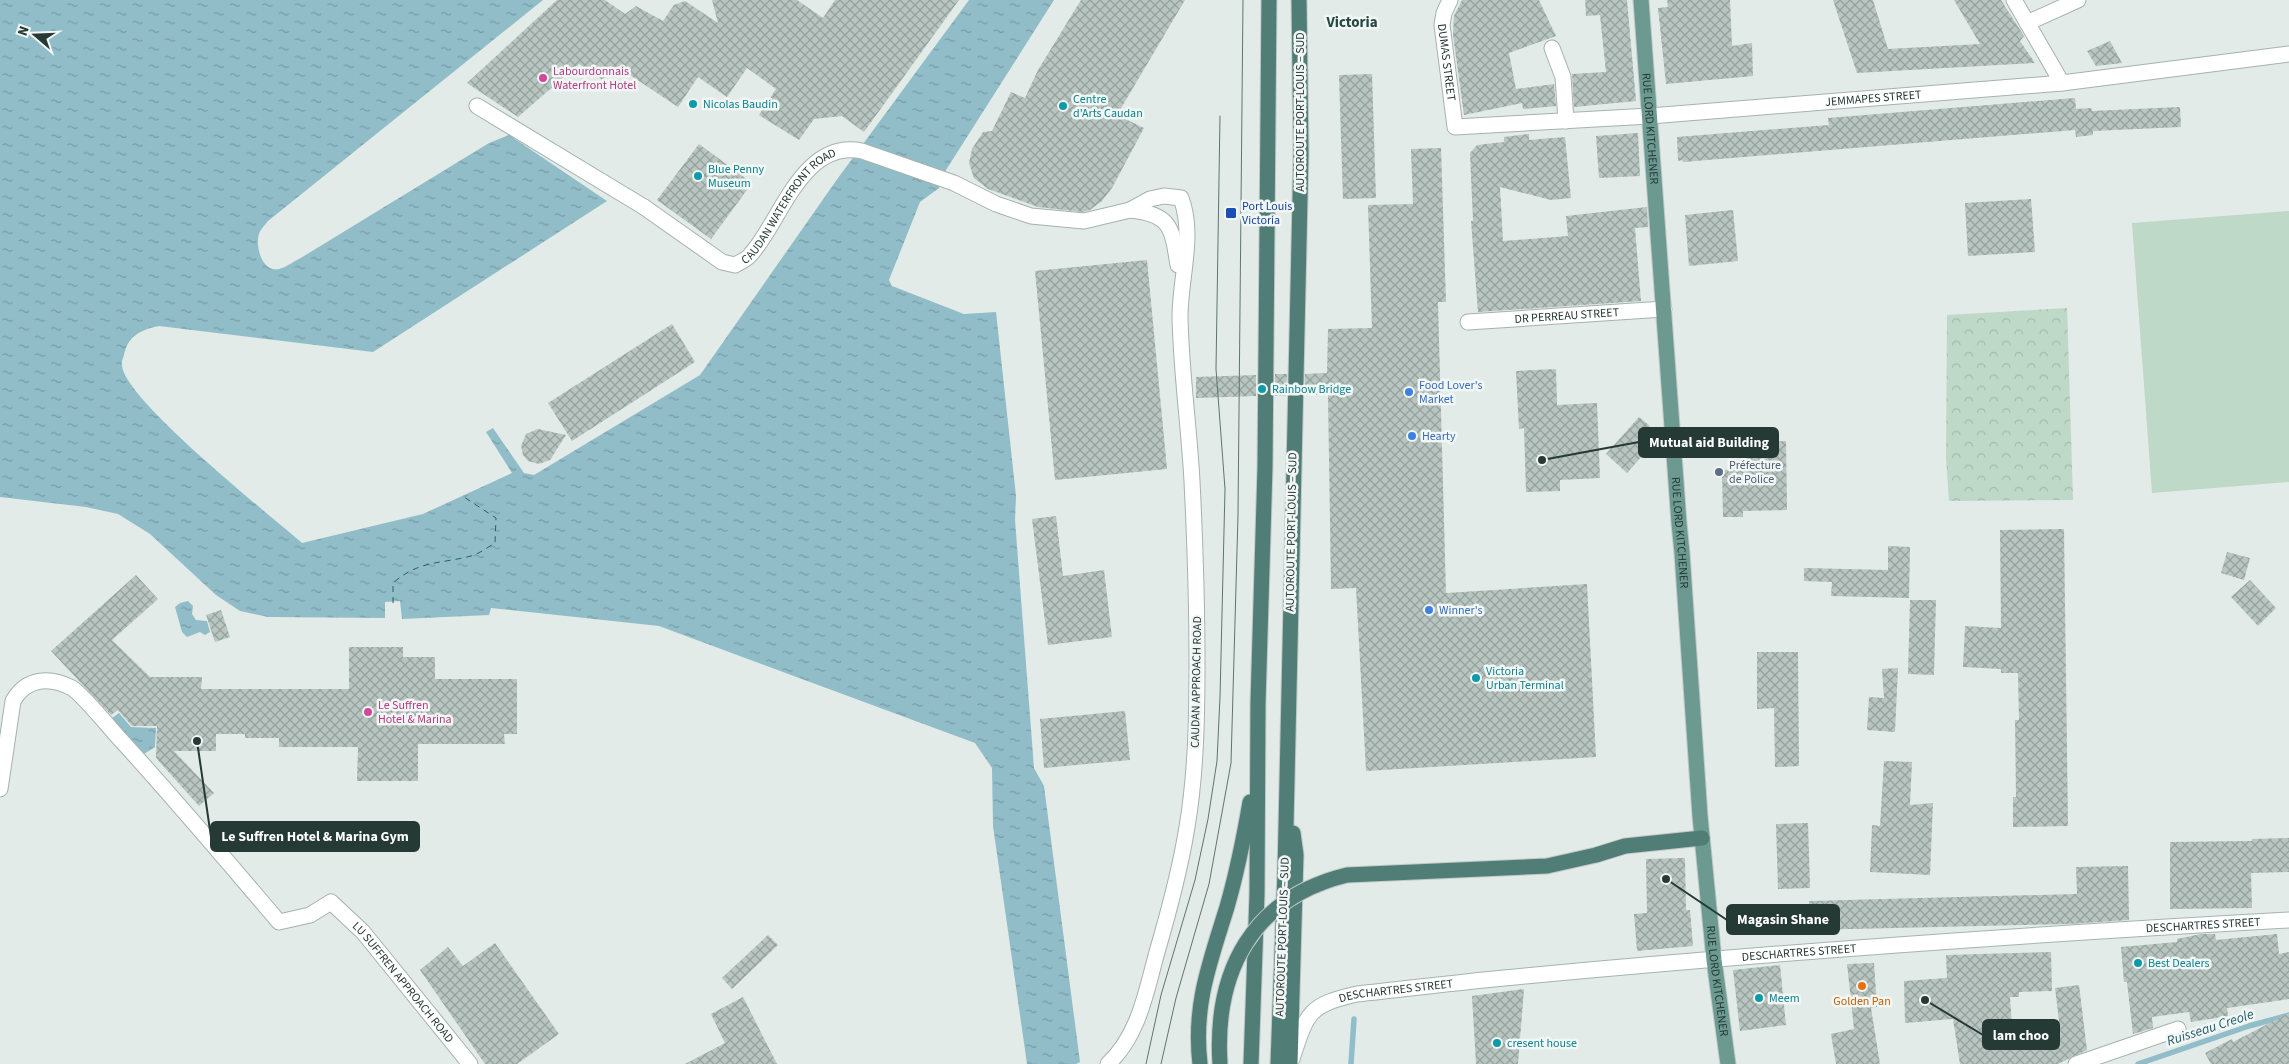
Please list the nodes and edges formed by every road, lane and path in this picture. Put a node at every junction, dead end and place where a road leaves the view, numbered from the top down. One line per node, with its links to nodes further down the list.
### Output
1 (1268, 0): 19 (highway)
2 (1299, 0): 20 (highway, AUTOROUTE PORT-LOUIS – SUD)
3 (1450, 0): 14 (street, DUMAS STREET)
4 (1641, 0): 12 (main road, RUE LORD KITCHENER)
5 (2014, 0): 7 (street)
6 (2078, 0): 7 (street)
7 (2027, 23): 10 (street)
8 (1552, 48): 13 (street)
9 (2289, 54): 10 (street, JEMMAPES STREET)
10 (2062, 83): 12 (street, JEMMAPES STREET)
11 (477, 106): 15 (street, CAUDAN WATERFRONT ROAD)
12 (1650, 116): 13 (street, JEMMAPES STREET); 17 (main road, RUE LORD KITCHENER)
13 (1566, 121): 14 (street, JEMMAPES STREET)
14 (1455, 127)
15 (1130, 210): 16 (street); 16 (street)
16 (1182, 284): 27 (street, CAUDAN APPROACH ROAD)
17 (1664, 309): 18 (street, DR PERREAU STREET); 22 (main road, RUE LORD KITCHENER)
18 (1468, 322)
19 (1258, 756): 28 (highway); 30 (highway)
20 (1286, 767): 31 (highway, AUTOROUTE PORT-LOUIS – SUD); 32 (highway)
21 (0, 789): 26 (street, LU SUFFREN APPROACH ROAD)
22 (1702, 838): 24 (main road, RUE LORD KITCHENER); 29 (highway, bridge)
23 (2289, 920): 24 (street, DESCHARTRES STREET)
24 (1714, 960): 32 (street, DESCHARTRES STREET); 33 (main road, RUE LORD KITCHENER)
25 (2178, 1029): 34 (street)
26 (470, 1064)
27 (1108, 1064)
28 (1200, 1064)
29 (1220, 1064)
30 (1251, 1064)
31 (1278, 1064)
32 (1290, 1064)
33 (1728, 1064)
34 (2076, 1064)

